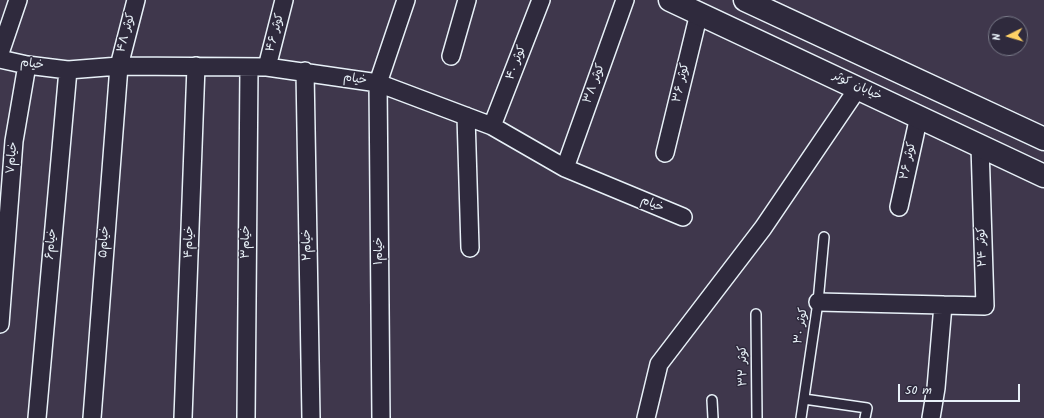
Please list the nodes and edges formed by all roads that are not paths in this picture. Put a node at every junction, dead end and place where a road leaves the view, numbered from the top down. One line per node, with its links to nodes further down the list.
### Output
1 (18, 0): 11 (street)
2 (136, 0): 16 (street, کوثر ۴۸)
3 (284, 0): 19 (street, کوثر ۴۶)
4 (406, 0): 22 (street, خیام۱)
5 (467, 0): 12 (street)
6 (541, 0): 26 (street, کوثر ۴۰)
7 (625, 0): 30 (street, کوثر ۳۸)
8 (670, 0): 10 (main road, خیابان کوثر)
9 (745, 0): 14 (main road)
10 (699, 13): 23 (main road, خیابان کوثر); 29 (street, کوثر ۳۶)
11 (0, 53)
12 (451, 56)
13 (0, 59): 15 (street, خیام)
14 (875, 60): 23 (main road); 27 (main road)
15 (27, 65): 20 (street, خیام); 39 (street, خیام۷)
16 (118, 66): 17 (street, خیام); 20 (street, خیام); 43 (street, خیام۵)
17 (196, 66): 18 (street, خیام); 44 (street, خیام۴)
18 (249, 67): 19 (street, خیام); 45 (street, خیام۳)
19 (267, 67): 21 (street, خیام)
20 (68, 70): 42 (street, خیام۶)
21 (305, 71): 22 (street, خیام); 46 (street, خیام۲)
22 (378, 84): 24 (street, خیام); 47 (street, خیام۱)
23 (858, 88): 25 (main road, خیابان کوثر); 48 (street)
24 (466, 116): 26 (street, خیام); 35 (street)
25 (919, 116): 28 (main road, خیابان کوثر); 32 (street, کوثر ۲۶)
26 (492, 126): 30 (street, خیام)
27 (1044, 139)
28 (980, 146): 31 (main road, خیابان کوثر); 37 (street, کوثر ۲۴)
29 (665, 153)
30 (565, 168): 33 (street, خیام)
31 (1044, 176)
32 (899, 207)
33 (682, 217)
34 (824, 237): 36 (lane, کوثر ۳۰)
35 (470, 248)
36 (818, 302): 37 (street, کوثر ۲۴); 40 (lane, کوثر ۳۰)
37 (943, 305): 53 (street)
38 (756, 314): 50 (lane, کوثر ۳۲)
39 (0, 324)
40 (804, 399): 51 (lane, کوثر ۳۰); 52 (lane)
41 (712, 400): 49 (lane)
42 (37, 418)
43 (92, 418)
44 (183, 418)
45 (246, 418)
46 (311, 418)
47 (381, 418)
48 (646, 418)
49 (713, 418)
50 (756, 418)
51 (801, 418)
52 (865, 418)
53 (931, 418)

